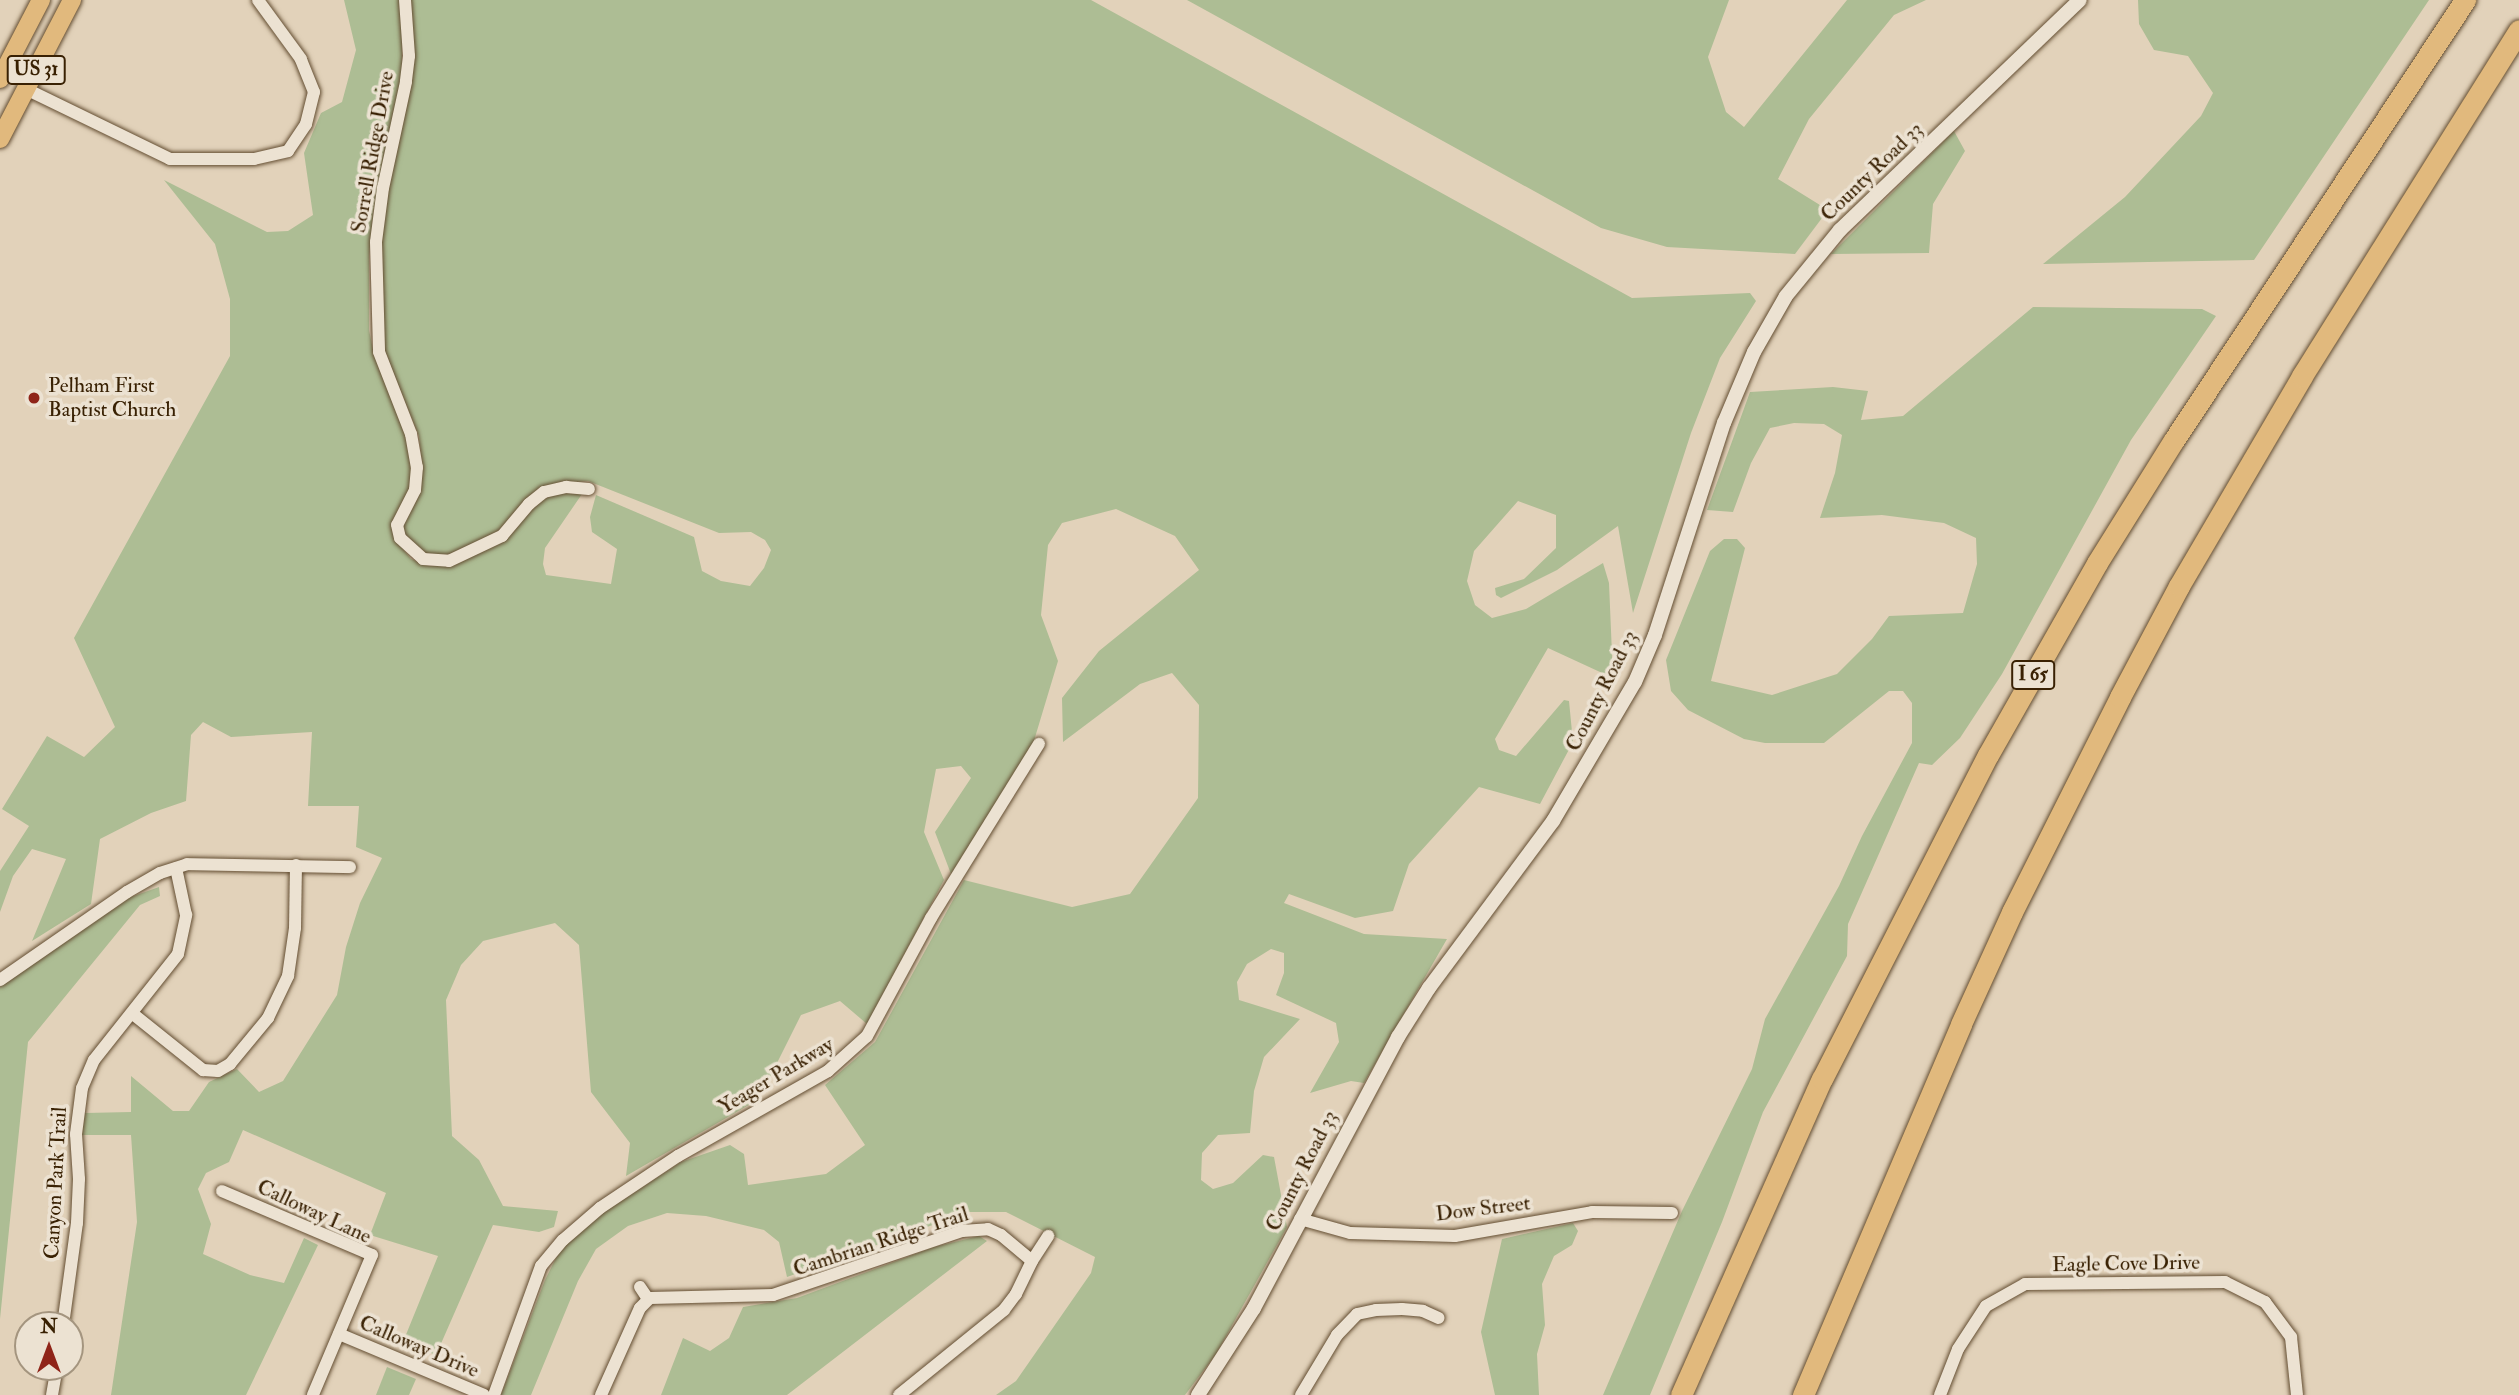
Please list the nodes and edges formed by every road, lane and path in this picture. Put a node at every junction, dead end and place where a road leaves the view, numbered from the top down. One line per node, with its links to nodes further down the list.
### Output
1 (41, 0): 8 (main road, US 31)
2 (72, 0): 9 (main road, US 31)
3 (258, 0): 9 (street)
4 (405, 0): 11 (street, Sorrell Ridge Drive)
5 (2080, 0): 20 (street, County Road 33)
6 (2465, 0): 35 (highway, I 65)
7 (2519, 30): 36 (highway)
8 (1, 78): 9 (main road)
9 (26, 89): 10 (main road, US 31)
10 (0, 139)
11 (589, 489)
12 (1039, 744): 31 (street, Yeager Parkway)
13 (296, 865): 14 (street); 15 (street); 17 (street)
14 (350, 867)
15 (176, 868): 16 (street); 17 (street, Canyon Park Trail)
16 (0, 980)
17 (133, 1014): 25 (street, Canyon Park Trail)
18 (222, 1191): 27 (street, Calloway Lane)
19 (1672, 1213): 20 (street, Dow Street)
20 (1300, 1219): 34 (street, County Road 33)
21 (1048, 1236): 22 (street)
22 (1032, 1262): 24 (street, Cambrian Ridge Trail); 33 (street)
23 (640, 1287): 24 (street)
24 (648, 1299): 32 (street)
25 (65, 1311)
26 (1439, 1318): 28 (street)
27 (339, 1334): 29 (street, Calloway Lane); 30 (street, Calloway Drive)
28 (1304, 1394)
29 (313, 1395)
30 (484, 1395)
31 (494, 1395)
32 (601, 1395)
33 (899, 1395)
34 (1198, 1395)
35 (1681, 1395)
36 (1803, 1395)
37 (1940, 1395): 38 (street, Eagle Cove Drive)
38 (2297, 1395)

